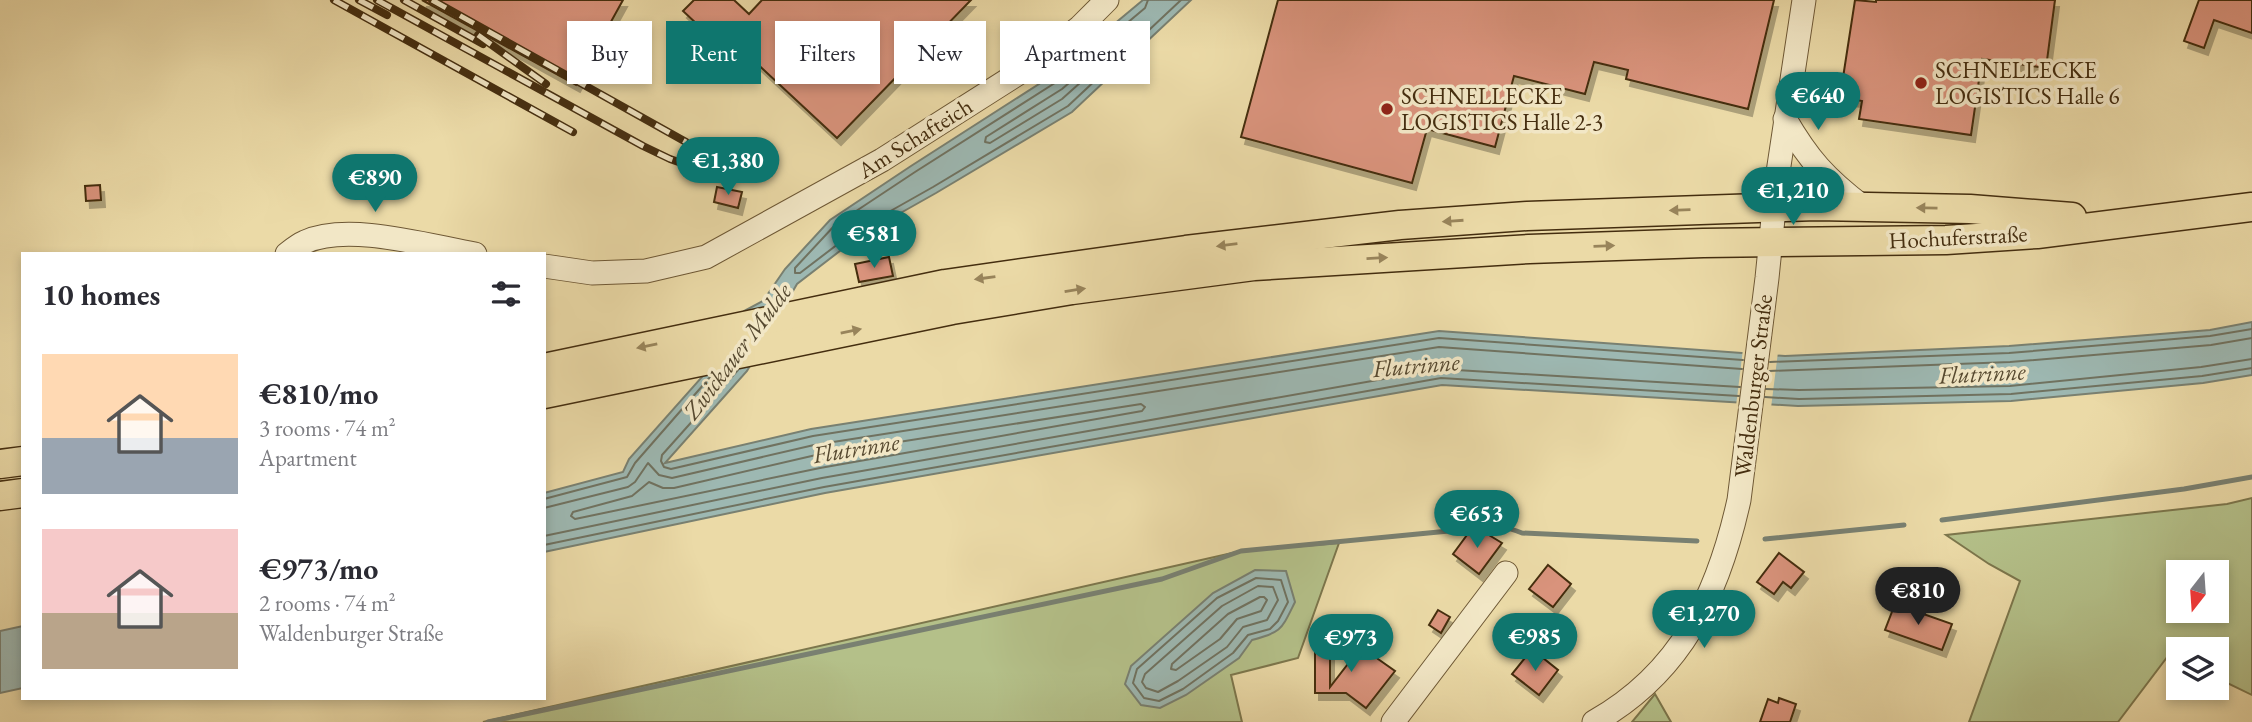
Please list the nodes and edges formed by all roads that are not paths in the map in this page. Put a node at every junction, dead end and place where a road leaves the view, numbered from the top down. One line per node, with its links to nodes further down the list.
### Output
1 (1107, 0): 11 (street, Am Schafteich)
2 (1804, 0): 3 (street, Waldenburger Straße)
3 (1785, 119): 4 (street, Waldenburger Straße); 5 (street)
4 (1773, 207): 5 (main road, Hochuferstraße); 8 (street, Waldenburger Straße); 12 (main road, Hochuferstraße, one-way to 12)
5 (1863, 207): 7 (main road, Hochuferstraße, one-way to 5)
6 (2252, 207): 7 (main road, Hochuferstraße)
7 (2145, 220): 8 (main road, Hochuferstraße)
8 (1770, 242): 13 (main road, Hochuferstraße, one-way to 8); 20 (street, Waldenburger Straße)
9 (290, 252): 10 (street)
10 (464, 252)
11 (546, 266)
12 (546, 368)
13 (546, 394)
14 (21, 461): 15 (main road)
15 (0, 464)
16 (21, 494): 17 (main road)
17 (0, 496)
18 (1506, 573): 19 (street)
19 (1393, 722)
20 (1594, 722)

